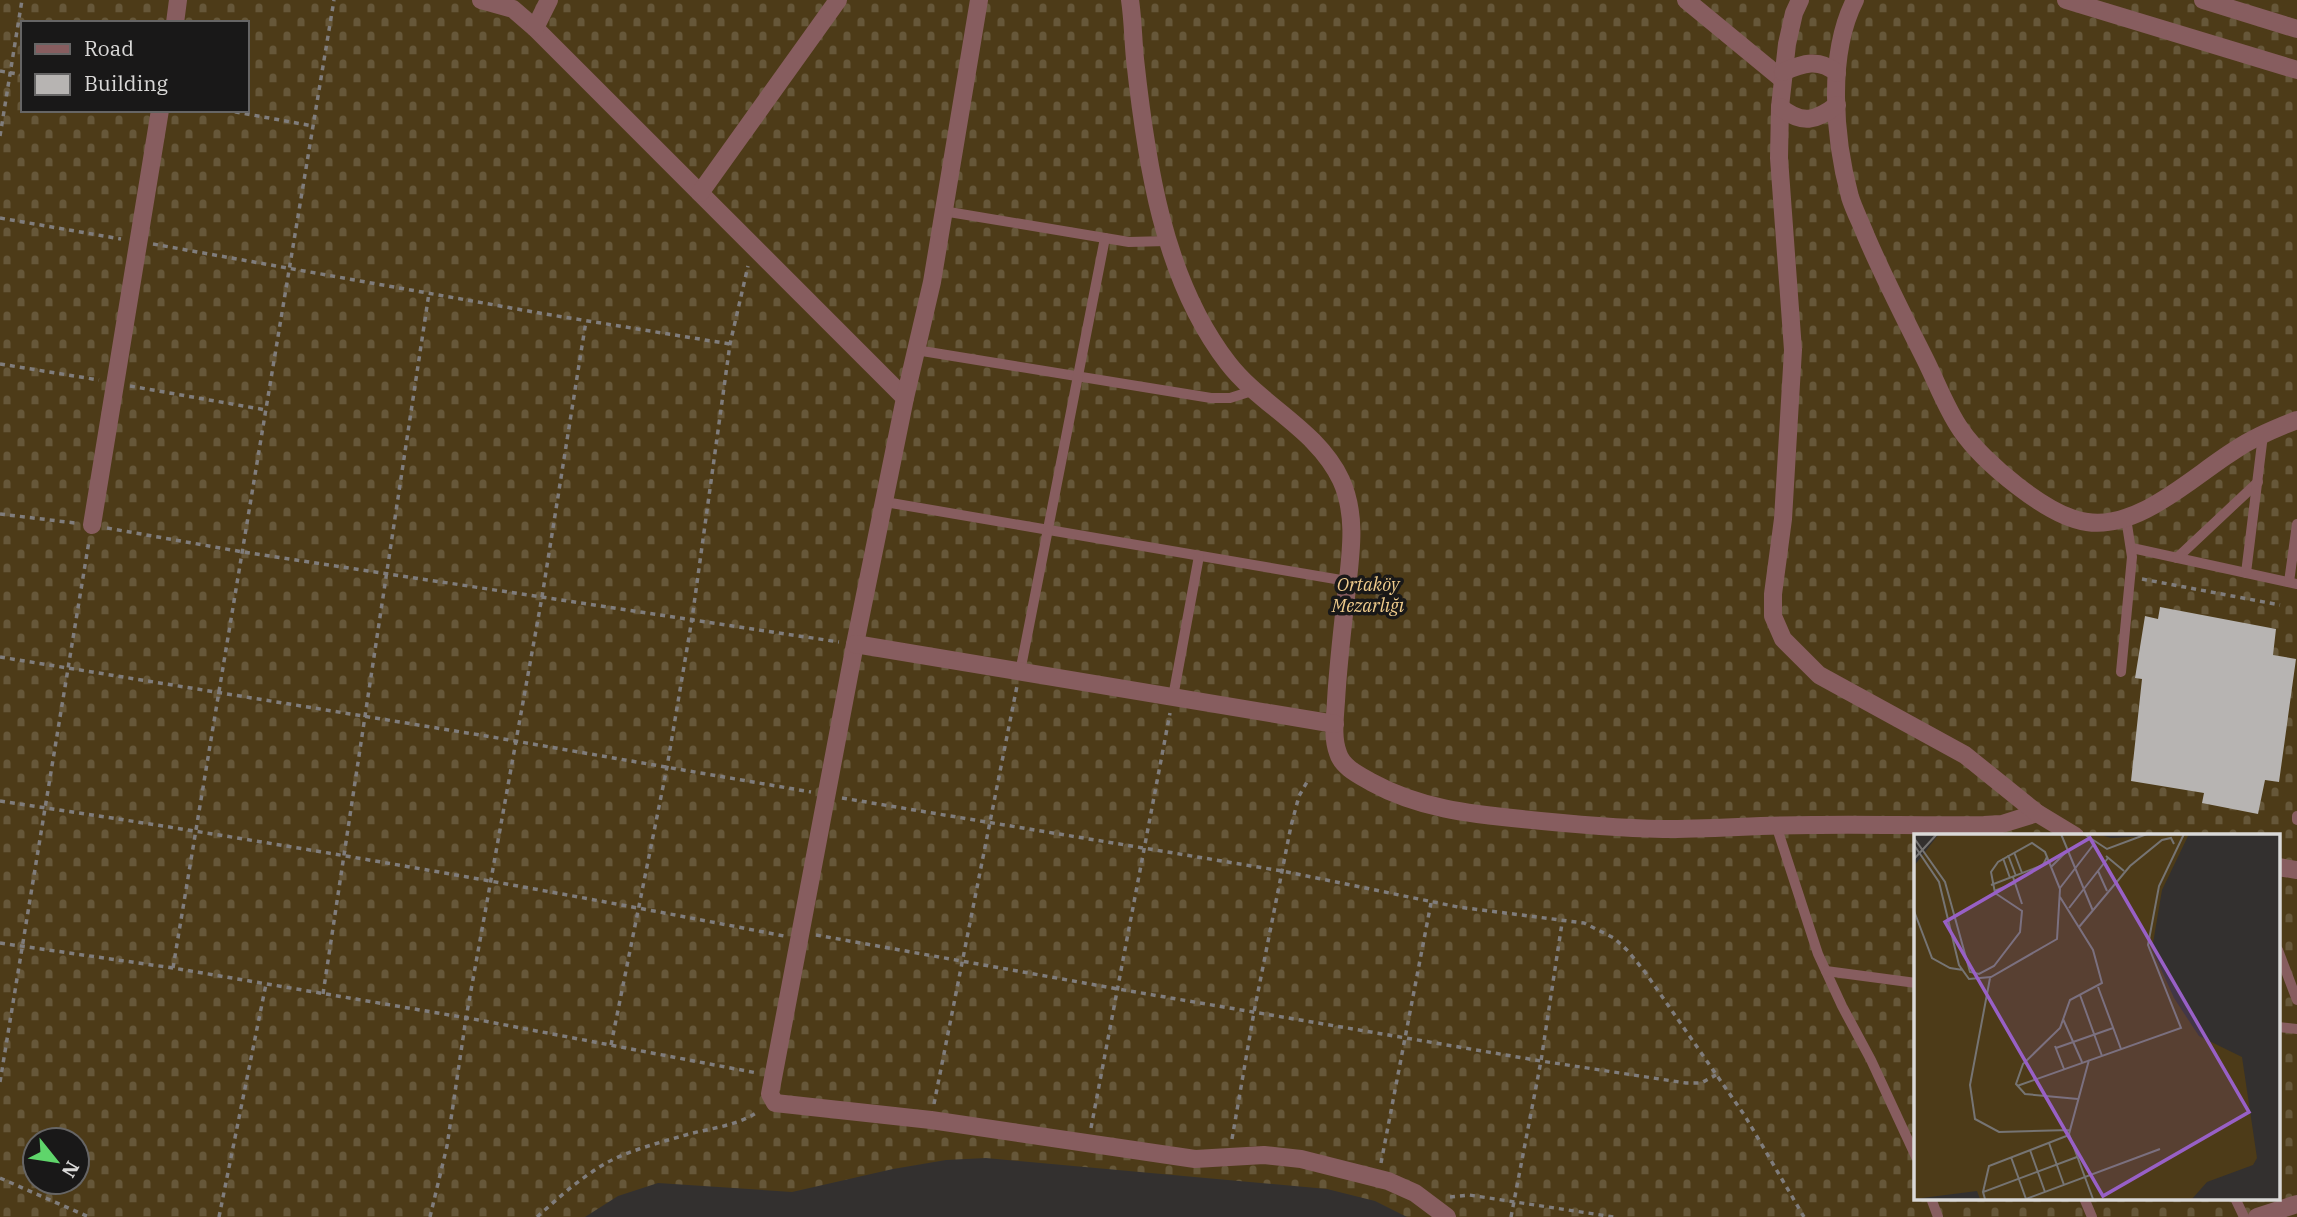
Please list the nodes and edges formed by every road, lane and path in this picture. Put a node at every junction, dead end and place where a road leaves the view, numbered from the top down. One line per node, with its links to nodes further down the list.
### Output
1 (23, 0): 20 (path)
2 (178, 0): 15 (street)
3 (334, 0): 28 (path)
4 (481, 0): 14 (street)
5 (549, 0): 16 (street)
6 (838, 0): 30 (street)
7 (979, 0): 31 (street)
8 (1130, 0): 34 (street)
9 (1686, 0): 23 (street)
10 (1800, 0): 23 (street)
11 (1855, 0): 21 (street)
12 (2066, 0): 18 (street)
13 (2203, 0): 17 (street)
14 (505, 3): 16 (street)
15 (174, 21)
16 (535, 27): 30 (street)
17 (2297, 29)
18 (2297, 70)
19 (0, 71): 20 (path)
20 (10, 73): 22 (path); 29 (path)
21 (1837, 73): 23 (street); 24 (street)
22 (21, 75)
23 (1783, 76): 25 (street)
24 (1837, 105): 25 (street); 50 (street)
25 (1780, 107): 81 (street)
26 (160, 112): 35 (street)
27 (236, 112): 28 (path)
28 (313, 126): 37 (path)
29 (0, 136)
30 (700, 193): 36 (street)
31 (943, 211): 33 (lane); 41 (street)
32 (0, 218): 35 (path)
33 (1105, 238): 34 (lane); 42 (lane)
34 (1167, 241): 43 (street)
35 (138, 242): 37 (path); 52 (street)
36 (754, 247): 40 (path); 44 (street)
37 (290, 268): 38 (path); 55 (path)
38 (429, 293): 39 (path); 59 (path)
39 (586, 321): 40 (path); 63 (path)
40 (730, 344): 65 (path)
41 (916, 350): 42 (lane); 44 (street)
42 (1078, 377): 43 (lane); 53 (lane)
43 (1255, 390): 61 (street)
44 (905, 398): 48 (street)
45 (2297, 421): 46 (street)
46 (2263, 435): 47 (lane); 50 (street)
47 (2258, 482): 57 (lane); 58 (lane)
48 (885, 502): 53 (lane); 66 (street)
49 (0, 514): 52 (path)
50 (2126, 518): 54 (lane)
51 (2297, 524): 62 (lane)
52 (92, 525): 55 (path); 68 (path)
53 (1048, 530): 56 (lane); 69 (lane)
54 (2132, 548): 57 (lane); 60 (lane)
55 (243, 552): 59 (path); 71 (path)
56 (1199, 556): 61 (lane); 72 (lane)
57 (2177, 558): 58 (lane)
58 (2246, 573): 62 (lane)
59 (388, 574): 63 (path); 73 (path)
60 (2130, 577): 64 (path); 70 (lane)
61 (1348, 581): 74 (street)
62 (2293, 583)
63 (542, 597): 65 (path); 75 (path)
64 (2280, 605)
65 (692, 620): 66 (path); 76 (path)
66 (855, 644): 69 (street); 78 (street)
67 (0, 657): 68 (path)
68 (68, 668): 71 (path); 80 (path)
69 (1020, 672): 72 (street); 82 (path)
70 (2121, 672)
71 (219, 694): 73 (path); 84 (path)
72 (1173, 697): 74 (street); 87 (path)
73 (366, 717): 75 (path); 88 (path)
74 (1335, 724): 83 (street)
75 (516, 741): 76 (path); 90 (path)
76 (667, 767): 78 (path); 92 (path)
77 (1307, 782): 89 (path)
78 (826, 795): 82 (path); 94 (street)
79 (0, 800): 80 (path)
80 (45, 807): 84 (path); 96 (path)
81 (2037, 813): 85 (street); 86 (street)
82 (990, 823): 87 (path); 98 (path)
83 (1776, 825): 85 (street); 100 (lane)
84 (196, 831): 88 (path); 99 (path)
85 (1933, 831)
86 (2073, 834)
87 (1144, 847): 89 (path); 103 (path)
88 (345, 855): 90 (path); 104 (path)
89 (1282, 871): 91 (path); 106 (path)
90 (491, 880): 92 (path); 107 (path)
91 (1432, 903): 93 (path); 108 (path)
92 (639, 908): 94 (path); 109 (path)
93 (1562, 922): 110 (path); 111 (path)
94 (800, 935): 98 (path); 112 (street)
95 (0, 943): 96 (path)
96 (22, 947): 99 (path); 113 (path)
97 (2280, 955): 105 (lane)
98 (964, 961): 103 (path); 115 (path)
99 (173, 968): 102 (path)
100 (1826, 971): 101 (lane); 116 (lane)
101 (1914, 983)
102 (266, 984): 104 (path); 130 (path)
103 (1118, 989): 106 (path); 118 (path)
104 (323, 994): 107 (path)
105 (2297, 1000)
106 (1254, 1012): 108 (path); 120 (path)
107 (466, 1018): 109 (path); 131 (path)
108 (1405, 1038): 110 (path); 122 (path)
109 (611, 1045): 112 (path)
110 (1541, 1061): 111 (path); 127 (path)
111 (1716, 1075): 136 (path)
112 (773, 1076): 114 (street)
113 (0, 1082)
114 (771, 1099): 115 (street); 132 (path)
115 (930, 1120): 118 (street)
116 (1901, 1125): 117 (lane); 119 (lane)
117 (1914, 1126)
118 (1088, 1144): 120 (street)
119 (1914, 1153)
120 (1229, 1158): 122 (street)
121 (0, 1178): 129 (path)
122 (1378, 1179): 126 (street)
123 (1932, 1200): 137 (lane)
124 (2085, 1200): 138 (lane)
125 (2236, 1200): 139 (lane)
126 (1429, 1202): 127 (path); 133 (street)
127 (1515, 1202): 134 (path); 135 (path)
128 (2297, 1204): 140 (street)
129 (89, 1217)
130 (219, 1217)
131 (430, 1217)
132 (537, 1217)
133 (1447, 1217)
134 (1511, 1217)
135 (1614, 1217)
136 (1804, 1217)
137 (1938, 1217)
138 (2092, 1217)
139 (2244, 1217)
140 (2258, 1217)

